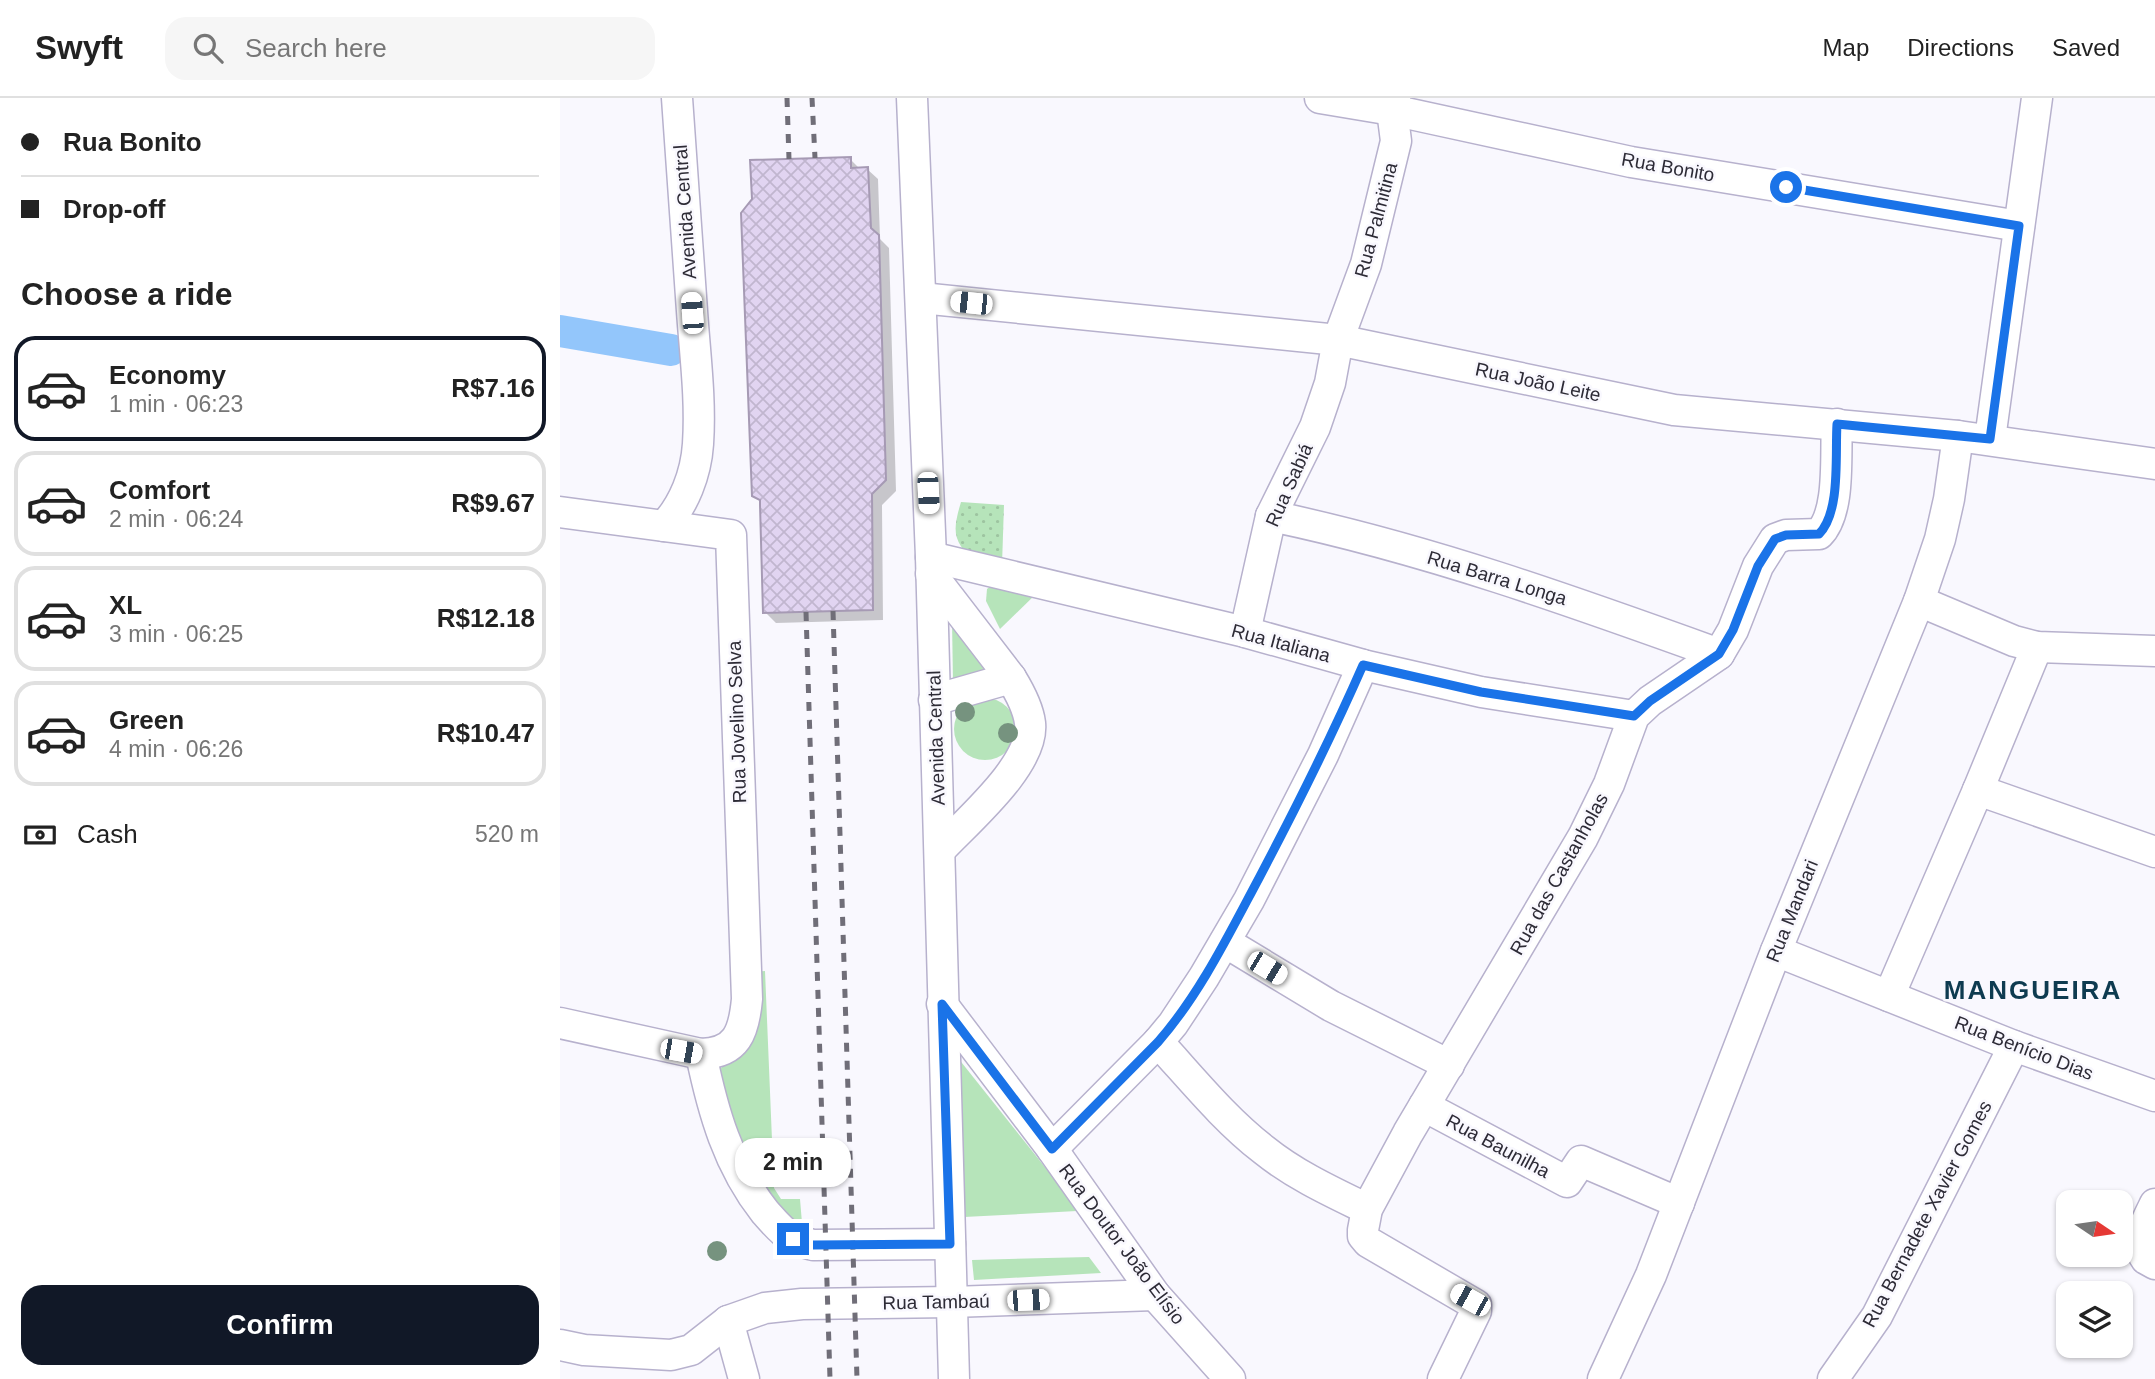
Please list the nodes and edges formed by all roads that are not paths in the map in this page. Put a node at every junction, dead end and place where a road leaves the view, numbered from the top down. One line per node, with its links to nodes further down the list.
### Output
1 (677, 98): 15 (street, Avenida Central)
2 (912, 98): 7 (street, Avenida Central)
3 (1320, 98): 5 (street, Rua Bonito)
4 (2037, 98): 6 (street)
5 (1393, 104): 6 (street, Rua Bonito); 8 (street, Rua Palmitina)
6 (2019, 226): 11 (street)
7 (921, 298): 8 (street, Rua João Leite); 16 (street, Avenida Central)
8 (1338, 340): 9 (street, Rua João Leite); 14 (street, Rua Sabiá)
9 (1837, 424): 10 (street, Rua João Leite); 21 (street, Rua das Castanholas)
10 (1958, 436): 11 (street, Rua João Leite); 17 (street, Rua Mandari)
11 (1990, 439): 12 (street, Rua João Leite)
12 (2155, 464)
13 (560, 512): 15 (street, Rua Jovelino Selva)
14 (1272, 516): 18 (street, Rua Sabiá); 21 (street, Rua Barra Longa)
15 (664, 526): 36 (street, Rua Jovelino Selva)
16 (931, 566): 18 (street, Rua Italiana); 23 (street); 24 (street, Avenida Central)
17 (1919, 601): 19 (street); 30 (street, Rua Mandari)
18 (1245, 632): 22 (street, Rua Italiana)
19 (2036, 647): 20 (street); 26 (street)
20 (2155, 651)
21 (1719, 654): 25 (street, Rua das Castanholas)
22 (1363, 665): 25 (street, Rua Italiana); 29 (street)
23 (1011, 678): 24 (street); 27 (street)
24 (934, 701): 27 (street, Avenida Central)
25 (1634, 716): 37 (street, Rua das Castanholas)
26 (1979, 790): 28 (street); 31 (street)
27 (940, 850): 32 (street, Avenida Central)
28 (2155, 852)
29 (1225, 942): 34 (street); 37 (street)
30 (1776, 951): 31 (street, Rua Benício Dias); 41 (street, Rua Mandari)
31 (1889, 996): 35 (street, Rua Benício Dias)
32 (942, 1004): 40 (street, Rua Doutor João Elísio); 44 (street, Avenida Central)
33 (560, 1023): 36 (street)
34 (1158, 1042): 40 (street); 43 (street)
35 (2014, 1045): 38 (street, Rua Benício Dias); 55 (street, Rua Bernadete Xavier Gomes)
36 (701, 1054): 44 (street)
37 (1449, 1065): 39 (street, Rua das Castanholas)
38 (2155, 1096)
39 (1424, 1106): 41 (street, Rua Baunilha); 43 (street, Rua das Castanholas)
40 (1052, 1149): 46 (street, Rua Doutor João Elísio)
41 (1679, 1203): 54 (street, Rua Mandari)
42 (2155, 1204): 45 (street)
43 (1366, 1215): 53 (street)
44 (950, 1244): 47 (street, Avenida Central)
45 (2153, 1263)
46 (1155, 1295): 47 (street, Rua Tambaú); 52 (street, Rua Doutor João Elísio)
47 (952, 1302): 48 (street, Rua Tambaú); 51 (street, Avenida Central)
48 (728, 1321): 49 (street, Rua Tambaú); 50 (street)
49 (560, 1345)
50 (744, 1379)
51 (954, 1379)
52 (1230, 1379)
53 (1443, 1379)
54 (1603, 1379)
55 (1833, 1379)

